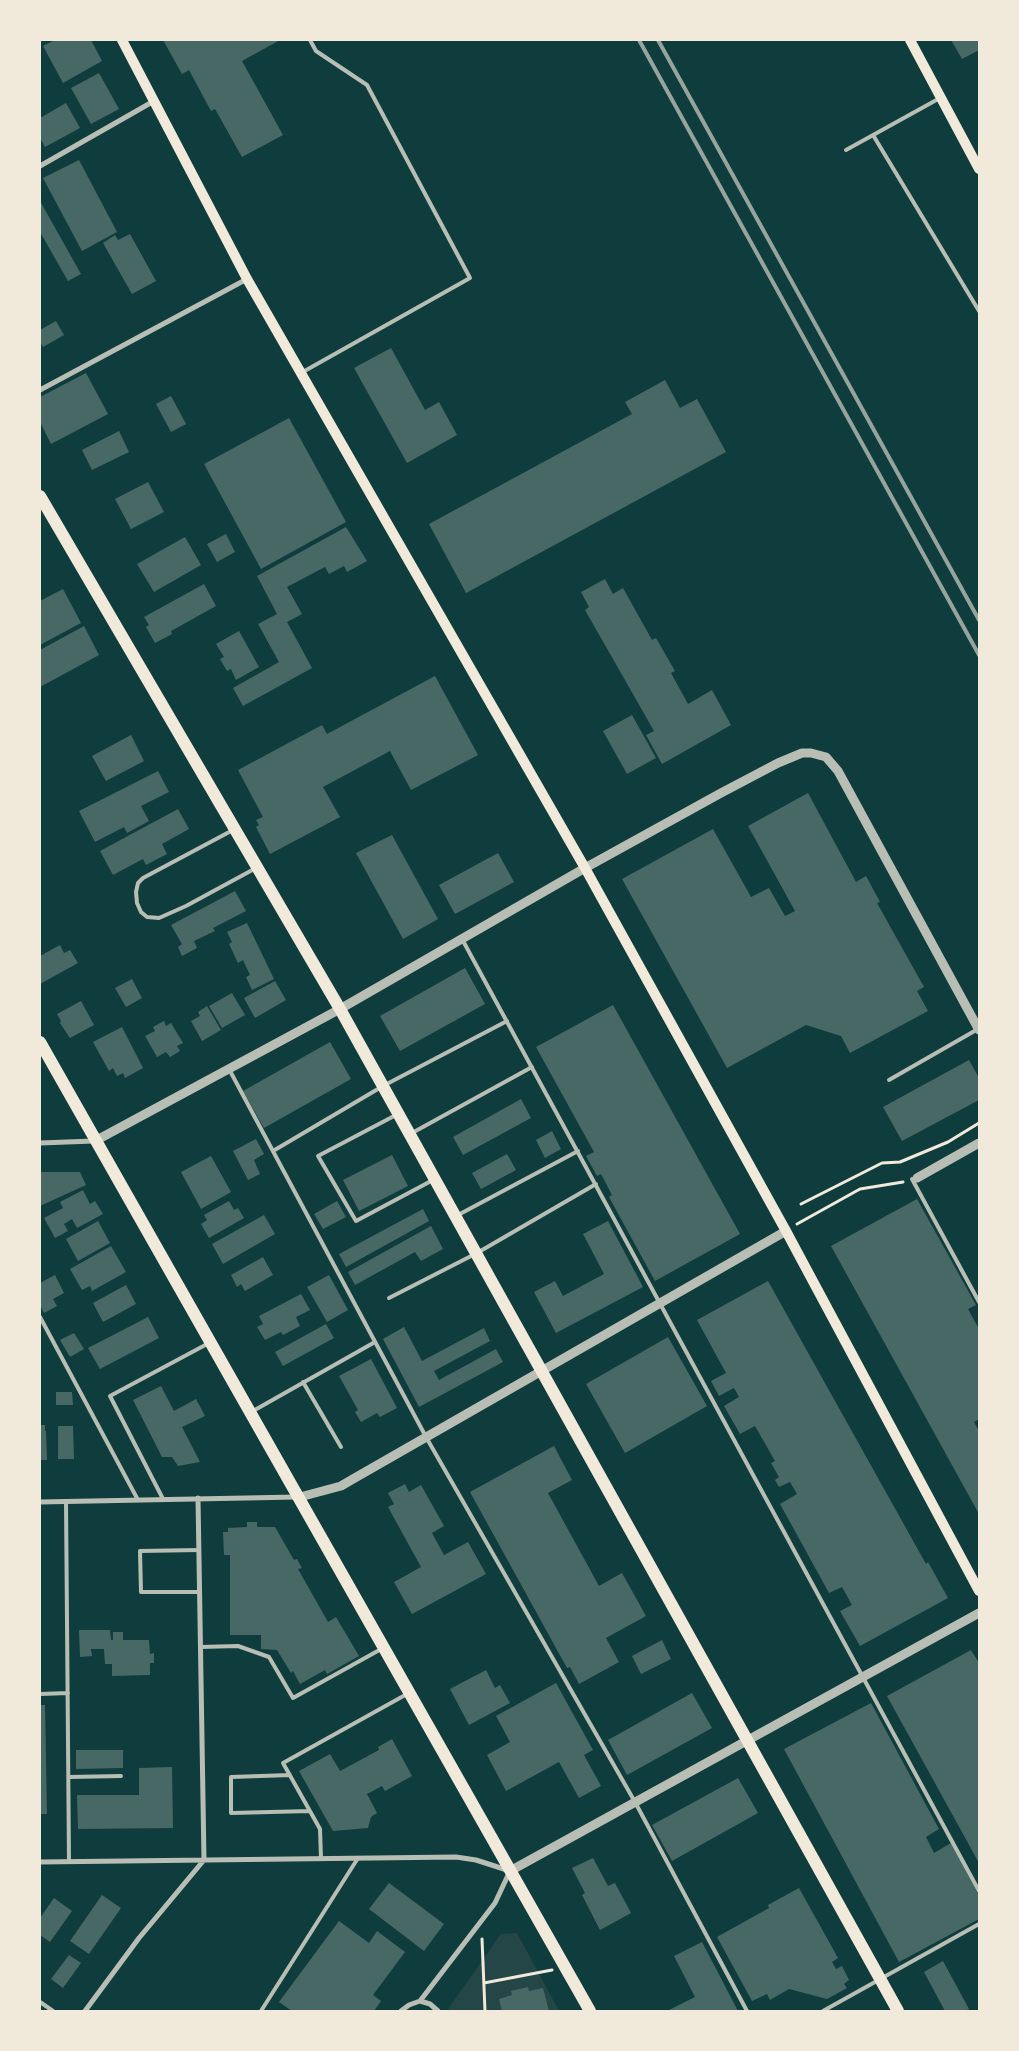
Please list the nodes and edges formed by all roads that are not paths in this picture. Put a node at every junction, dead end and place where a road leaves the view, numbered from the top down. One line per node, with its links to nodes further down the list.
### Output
1 (122, 40): 5 (main road)
2 (310, 40): 12 (lane)
3 (910, 40): 4 (main road)
4 (941, 97): 6 (lane); 9 (main road)
5 (154, 101): 8 (street); 10 (main road)
6 (874, 135): 7 (lane); 11 (lane)
7 (846, 150)
8 (40, 166)
9 (979, 169)
10 (247, 279): 12 (main road); 13 (street)
11 (979, 311)
12 (301, 373): 17 (main road)
13 (40, 390)
14 (42, 504): 15 (main road)
15 (235, 829): 16 (main road); 16 (lane)
16 (257, 867): 19 (main road)
17 (585, 868): 18 (street); 21 (street); 38 (main road)
18 (462, 939): 19 (street); 20 (lane)
19 (340, 1009): 24 (street); 26 (main road)
20 (507, 1021): 23 (lane); 26 (lane)
21 (979, 1030): 25 (lane)
22 (40, 1042): 29 (main road)
23 (532, 1067): 28 (lane); 33 (lane)
24 (229, 1069): 29 (street); 32 (lane)
25 (889, 1080)
26 (383, 1086): 27 (main road); 32 (lane)
27 (399, 1114): 28 (main road); 34 (lane)
28 (410, 1134): 34 (main road)
29 (95, 1141): 30 (street); 44 (main road)
30 (40, 1143)
31 (979, 1143): 35 (street)
32 (273, 1151): 45 (lane)
33 (578, 1151): 36 (lane); 37 (lane)
34 (435, 1178): 37 (main road)
35 (914, 1179): 41 (lane)
36 (596, 1184): 39 (lane); 42 (lane)
37 (456, 1216): 39 (main road)
38 (786, 1231): 42 (street); 58 (main road)
39 (476, 1253): 40 (lane); 46 (main road)
40 (389, 1298)
41 (979, 1302)
42 (661, 1303): 46 (street); 63 (lane)
43 (40, 1317): 54 (lane)
44 (211, 1342): 48 (main road); 53 (lane)
45 (375, 1342): 47 (lane); 49 (lane)
46 (542, 1371): 49 (street); 67 (main road)
47 (303, 1382): 48 (lane); 50 (lane)
48 (251, 1412): 52 (main road)
49 (426, 1437): 52 (street); 71 (lane)
50 (341, 1446)
51 (198, 1498): 52 (street); 53 (street); 57 (street)
52 (300, 1498): 62 (main road)
53 (163, 1499): 54 (street)
54 (138, 1500): 55 (street)
55 (66, 1501): 56 (street); 65 (lane)
56 (40, 1502)
57 (199, 1550): 59 (street); 59 (lane)
58 (979, 1590)
59 (200, 1592): 61 (street)
60 (979, 1613): 63 (street)
61 (200, 1647): 62 (lane); 75 (street)
62 (384, 1648): 64 (main road)
63 (863, 1677): 67 (street); 79 (lane)
64 (410, 1692): 69 (lane); 78 (main road)
65 (68, 1693): 66 (lane); 70 (lane)
66 (40, 1694)
67 (748, 1740): 71 (street); 81 (main road)
68 (121, 1776): 70 (lane)
69 (290, 1776): 72 (lane); 72 (lane)
70 (69, 1777): 77 (lane)
71 (635, 1802): 78 (street); 90 (lane)
72 (310, 1811): 73 (lane)
73 (321, 1858): 74 (street); 75 (street)
74 (358, 1858): 78 (street); 86 (lane)
75 (204, 1860): 77 (street); 85 (street)
76 (40, 1862): 77 (street)
77 (69, 1862)
78 (510, 1871): 82 (street); 89 (main road)
79 (979, 1891)
80 (979, 1924): 81 (lane)
81 (880, 1979): 91 (lane); 92 (main road)
82 (420, 2001): 87 (street); 88 (street)
83 (40, 2002): 84 (lane)
84 (53, 2011)
85 (85, 2011)
86 (261, 2011)
87 (401, 2011)
88 (438, 2011)
89 (590, 2011)
90 (747, 2011)
91 (823, 2011)
92 (898, 2011)

